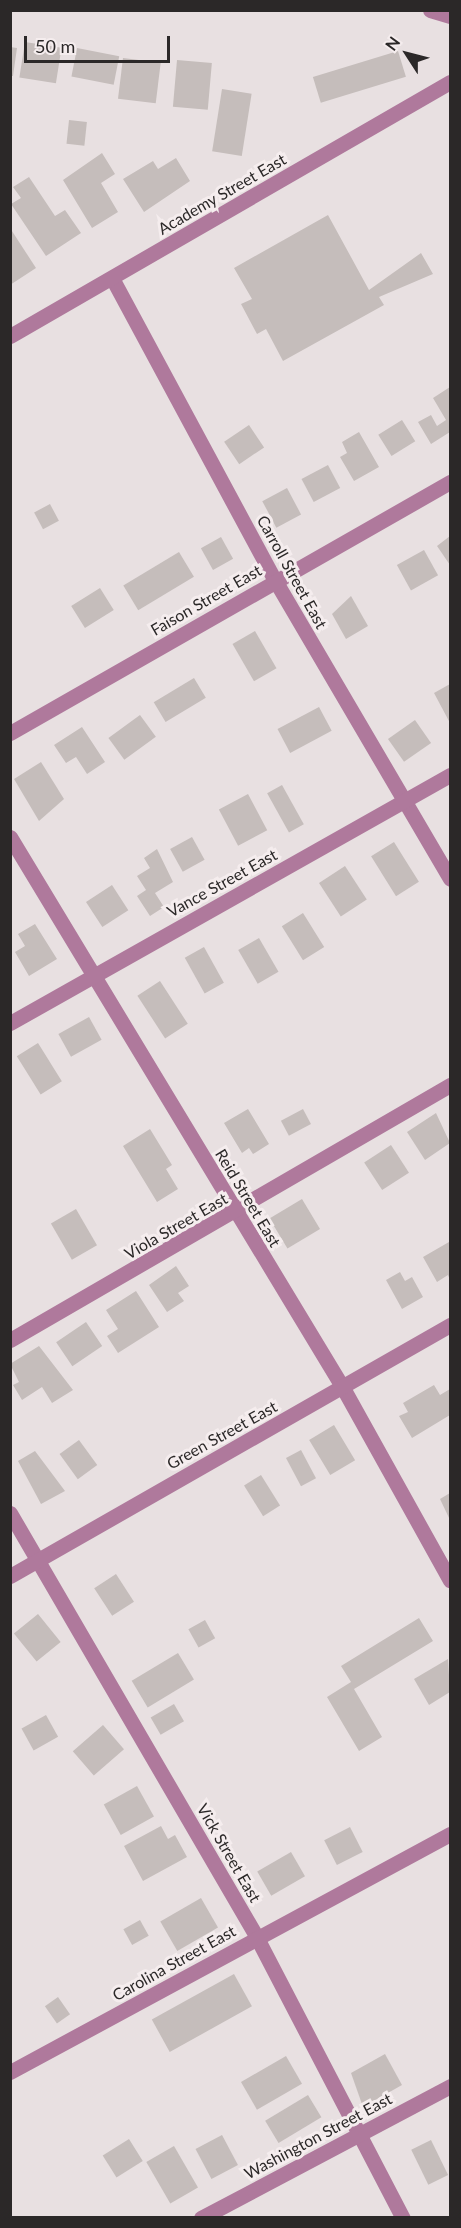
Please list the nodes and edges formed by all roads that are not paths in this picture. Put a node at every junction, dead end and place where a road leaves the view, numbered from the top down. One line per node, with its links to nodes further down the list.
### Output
1 (429, 10): 2 (street)
2 (450, 15)
3 (450, 82): 4 (street, Academy Street East)
4 (112, 278): 5 (street, Academy Street East); 7 (street, Carroll Street East)
5 (10, 336)
6 (450, 482): 7 (street, Faison Street East)
7 (276, 582): 8 (street, Faison Street East); 10 (street, Carroll Street East)
8 (10, 732)
9 (450, 775): 10 (street, Vance Street East)
10 (405, 801): 12 (street, Carroll Street East); 13 (street, Vance Street East)
11 (10, 837): 13 (street, Reid Street East)
12 (450, 879)
13 (91, 977): 14 (street, Vance Street East); 16 (street, Reid Street East)
14 (10, 1023)
15 (450, 1085): 16 (street, Viola Street East)
16 (236, 1212): 18 (street, Viola Street East); 19 (street, Reid Street East)
17 (450, 1325): 19 (street, Green Street East)
18 (10, 1340)
19 (343, 1388): 21 (street, Green Street East); 23 (street, Reid Street East)
20 (10, 1513): 21 (street, Vick Street East)
21 (38, 1560): 22 (street, Green Street East); 25 (street, Vick Street East)
22 (10, 1576)
23 (450, 1579)
24 (450, 1834): 25 (street, Carolina Street East)
25 (257, 1938): 26 (street, Carolina Street East); 28 (street, Vick Street East)
26 (10, 2072)
27 (450, 2086): 28 (street, Washington Street East)
28 (358, 2135): 29 (street, Washington Street East); 30 (street, Vick Street East)
29 (201, 2217)
30 (403, 2217)

